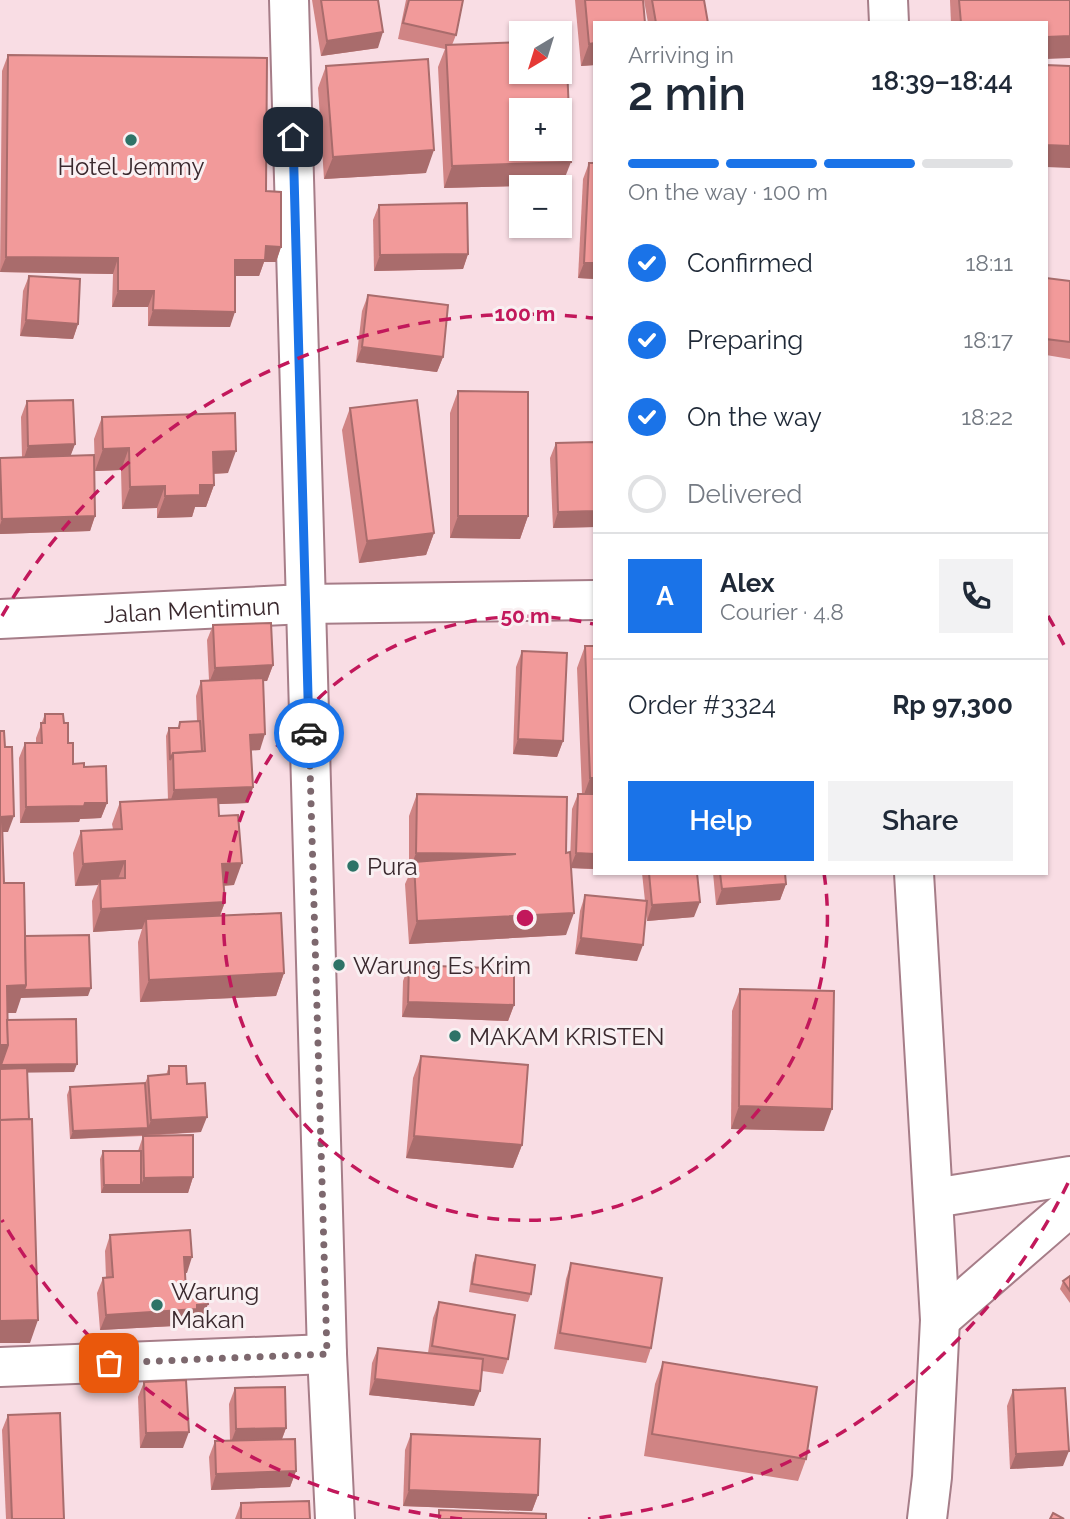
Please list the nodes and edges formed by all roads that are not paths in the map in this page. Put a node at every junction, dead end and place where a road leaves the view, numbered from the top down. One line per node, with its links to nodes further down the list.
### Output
1 (289, 0): 5 (street)
2 (888, 0): 3 (street)
3 (889, 21)
4 (593, 600): 5 (street, Jalan Mentimun)
5 (305, 604): 6 (street, Jalan Mentimun); 12 (street)
6 (0, 619)
7 (914, 875): 9 (street)
8 (1070, 1176): 9 (street)
9 (934, 1198): 11 (street)
10 (1070, 1207): 11 (street)
11 (940, 1320): 15 (street)
12 (327, 1354): 13 (street); 14 (street)
13 (0, 1367)
14 (335, 1519)
15 (927, 1519)

